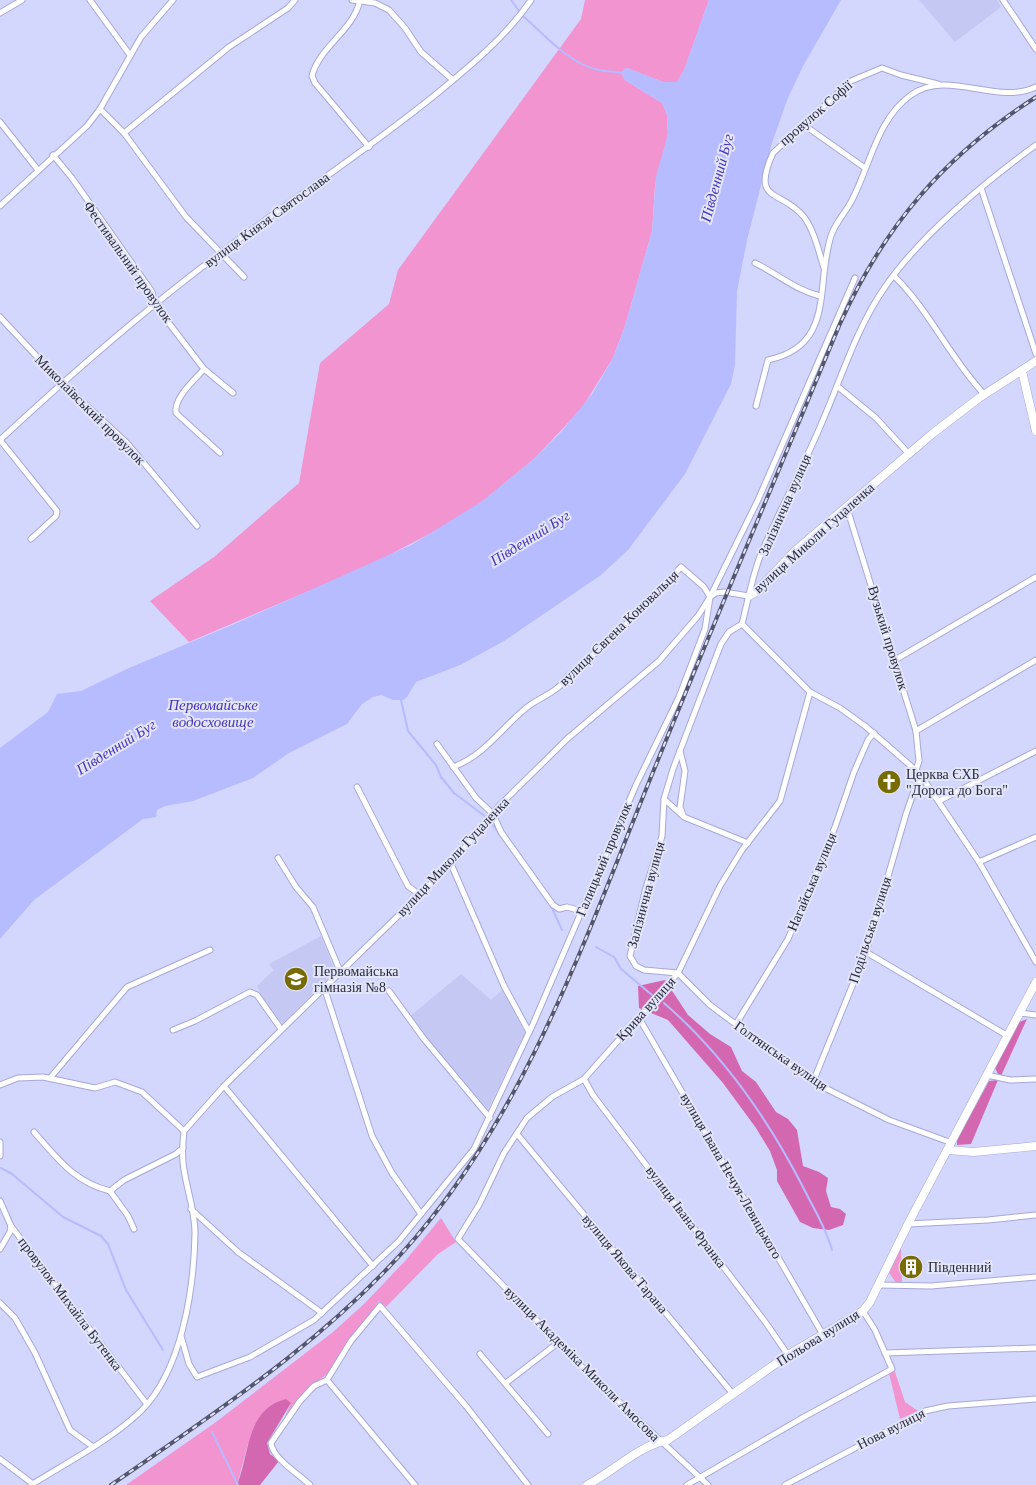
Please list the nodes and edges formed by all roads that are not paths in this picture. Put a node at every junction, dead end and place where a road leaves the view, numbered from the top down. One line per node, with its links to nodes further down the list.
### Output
1 (22, 0): 9 (street)
2 (90, 0): 11 (street)
3 (172, 0): 11 (street)
4 (295, 0): 18 (street)
5 (352, 0): 8 (street)
6 (531, 0): 12 (street, вулиця Князя Святослава)
7 (1003, 0): 10 (street)
8 (360, 1): 12 (street); 20 (street)
9 (0, 14)
10 (1036, 49)
11 (130, 55): 15 (street)
12 (453, 80): 20 (street, вулиця Князя Святослава)
13 (939, 84): 14 (street, провулок Софії); 17 (street, провулок Софії); 22 (street)
14 (1036, 86)
15 (100, 110): 18 (street); 21 (street)
16 (0, 122): 23 (street)
17 (804, 125): 22 (street); 28 (street, провулок Софії)
18 (124, 133): 26 (street)
19 (1036, 145): 24 (street, Залізнична вулиця)
20 (369, 147): 26 (street, вулиця Князя Святослава)
21 (53, 155): 23 (street); 33 (street, Фестивальний провулок)
22 (865, 168): 28 (street)
23 (38, 170): 25 (street)
24 (980, 188): 30 (street, Залізнична вулиця); 35 (street)
25 (0, 206)
26 (221, 252): 29 (street); 33 (street, вулиця Князя Святослава)
27 (755, 263): 32 (street)
28 (825, 269): 32 (street)
29 (244, 276)
30 (894, 276): 40 (street, Залізнична вулиця); 42 (street)
31 (856, 278): 53 (street)
32 (820, 296): 43 (street)
33 (155, 305): 37 (street, Фестивальний провулок); 39 (street, вулиця Князя Святослава)
34 (0, 318): 39 (street, Миколаївський провулок)
35 (1036, 354)
36 (1036, 361): 38 (street, вулиця Миколи Гуцаленка)
37 (204, 369): 41 (street, Фестивальний провулок); 46 (street)
38 (1022, 371): 42 (street, вулиця Миколи Гуцаленка); 44 (street)
39 (62, 383): 45 (street, вулиця Князя Святослава); 49 (street, Миколаївський провулок)
40 (837, 386): 47 (street); 52 (street, Залізнична вулиця)
41 (233, 392)
42 (984, 394): 47 (street, вулиця Миколи Гуцаленка)
43 (756, 406)
44 (1036, 430)
45 (0, 440): 50 (street, вулиця Князя Святослава)
46 (220, 452)
47 (909, 454): 48 (street, вулиця Миколи Гуцаленка)
48 (847, 508): 52 (street, вулиця Миколи Гуцаленка); 55 (street, Вузький провулок)
49 (196, 526)
50 (32, 539)
51 (1036, 578): 55 (street)
52 (749, 596): 53 (street, вулиця Миколи Гуцаленка); 54 (street, Залізнична вулиця)
53 (710, 597): 63 (street, вулиця Євгена Коновальця); 69 (street, вулиця Миколи Гуцаленка); 77 (street, Галицький провулок)
54 (742, 624): 57 (street); 61 (street, Залізнична вулиця)
55 (895, 660): 58 (street, Вузький провулок)
56 (1036, 660): 58 (street)
57 (810, 692): 59 (street); 72 (street, Крива вулиця)
58 (916, 731): 64 (street, Вузький провулок)
59 (874, 733): 64 (street); 89 (street, Нагайська вулиця)
60 (437, 744): 63 (street)
61 (680, 751): 67 (street, Залізнична вулиця); 70 (street)
62 (1036, 751): 68 (street)
63 (453, 767): 69 (street)
64 (916, 770): 65 (street)
65 (923, 778): 68 (street); 79 (street, Подільська вулиця)
66 (357, 787): 76 (street)
67 (664, 799): 70 (street); 82 (street, Залізнична вулиця)
68 (939, 801): 74 (street)
69 (493, 814): 75 (street, вулиця Миколи Гуцаленка); 77 (street)
70 (683, 816): 72 (street)
71 (1036, 837): 74 (street)
72 (748, 843): 82 (street, Крива вулиця)
73 (278, 858): 81 (street)
74 (979, 862): 80 (street)
75 (451, 864): 76 (street, вулиця Миколи Гуцаленка); 92 (street)
76 (420, 895): 81 (street, вулиця Миколи Гуцаленка)
77 (581, 911): 92 (street, Галицький провулок)
78 (210, 950): 95 (street)
79 (866, 952): 93 (street); 98 (street, Подільська вулиця)
80 (1036, 962)
81 (340, 971): 84 (street, вулиця Миколи Гуцаленка)
82 (678, 973): 88 (street, Крива вулиця); 89 (street, Голтянська вулиця)
83 (1036, 982): 86 (street, Польова вулиця)
84 (324, 987): 90 (street, вулиця Миколи Гуцаленка); 113 (street)
85 (389, 991): 101 (street)
86 (1020, 1013): 87 (street); 93 (street, Польова вулиця)
87 (1036, 1015)
88 (639, 1018): 96 (street, Крива вулиця); 126 (street, вулиця Івана Нечуя-Левицького)
89 (736, 1024): 98 (street, Голтянська вулиця)
90 (281, 1029): 91 (street); 100 (street, вулиця Миколи Гуцаленка)
91 (172, 1030)
92 (529, 1032): 101 (street, Галицький провулок)
93 (1008, 1036): 94 (street, Польова вулиця)
94 (988, 1075): 97 (street); 107 (street, Польова вулиця)
95 (50, 1078): 99 (street); 102 (street)
96 (584, 1078): 104 (street, Крива вулиця); 132 (street, вулиця Івана Франка)
97 (1036, 1079)
98 (813, 1082): 107 (street, Голтянська вулиця)
99 (0, 1085)
100 (224, 1086): 102 (street, вулиця Миколи Гуцаленка); 120 (street)
101 (490, 1118): 113 (street, Галицький провулок)
102 (184, 1131): 108 (street)
103 (34, 1132): 110 (street)
104 (517, 1134): 118 (street, Крива вулиця); 135 (street, вулиця Якова Тарана)
105 (0, 1142): 109 (street)
106 (1036, 1146): 107 (street)
107 (950, 1147): 115 (street, Польова вулиця)
108 (183, 1148): 110 (street); 112 (street)
109 (0, 1156)
110 (110, 1191): 117 (street)
111 (0, 1201): 116 (street, провулок Михайла Бутенка)
112 (191, 1209): 125 (street); 127 (street)
113 (421, 1214): 120 (street, Галицький провулок)
114 (1036, 1215): 115 (street)
115 (908, 1224): 122 (street, Польова вулиця)
116 (11, 1226): 119 (street); 137 (street, провулок Михайла Бутенка)
117 (134, 1229)
118 (458, 1239): 128 (street, вулиця Академіка Миколи Амосова)
119 (0, 1249)
120 (373, 1266): 125 (street, Галицький провулок)
121 (1036, 1278): 122 (street)
122 (879, 1285): 124 (street, Польова вулиця)
123 (0, 1304): 140 (street)
124 (863, 1311): 126 (street, Польова вулиця); 130 (street)
125 (322, 1312): 127 (street, Галицький провулок)
126 (822, 1333): 132 (street, Польова вулиця)
127 (181, 1336): 137 (street)
128 (559, 1342): 134 (street); 139 (street, вулиця Академіка Миколи Амосова)
129 (1036, 1348): 130 (street)
130 (885, 1353): 142 (street)
131 (480, 1354): 134 (street)
132 (788, 1355): 135 (street, Польова вулиця)
133 (327, 1380): 144 (street); 145 (street); 146 (street)
134 (506, 1383): 138 (street)
135 (733, 1394): 139 (street, Польова вулиця)
136 (1036, 1399): 150 (street, Нова вулиця)
137 (146, 1403): 140 (street)
138 (548, 1434)
139 (660, 1442): 142 (street, вулиця Академіка Миколи Амосова); 147 (street, Польова вулиця)
140 (92, 1446): 143 (street)
141 (0, 1459): 143 (street)
142 (700, 1478): 148 (street); 149 (street, вулиця Академіка Миколи Амосова)
143 (32, 1484)
144 (310, 1485)
145 (415, 1485)
146 (528, 1485)
147 (587, 1485)
148 (687, 1485)
149 (708, 1485)
150 (785, 1485)

